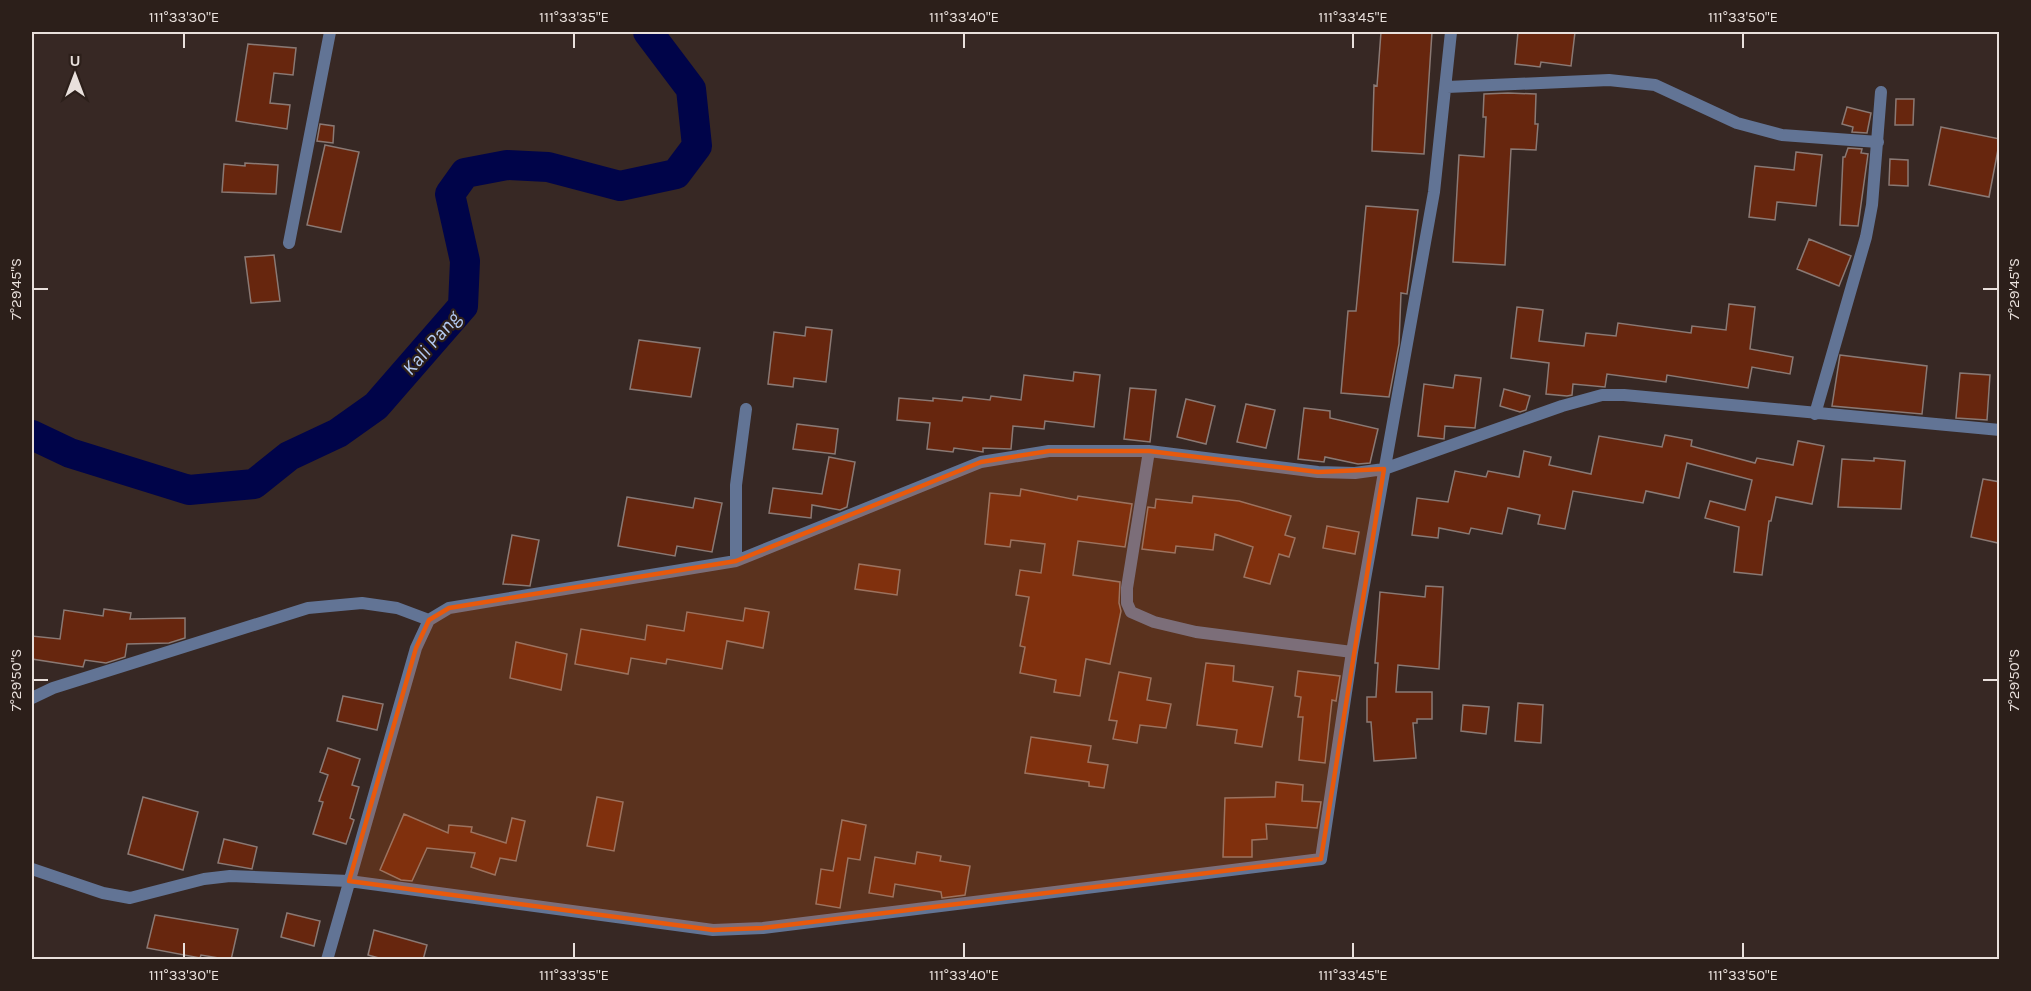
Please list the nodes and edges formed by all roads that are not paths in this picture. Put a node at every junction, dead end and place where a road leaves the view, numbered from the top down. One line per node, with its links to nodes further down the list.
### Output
1 (330, 32): 6 (street)
2 (1451, 32): 3 (street)
3 (1447, 87): 5 (street); 11 (street)
4 (1881, 93): 5 (street)
5 (1878, 142): 8 (street)
6 (289, 243)
7 (746, 410): 12 (street)
8 (1815, 414): 9 (street); 11 (street)
9 (2000, 430)
10 (1149, 451): 11 (street); 12 (street); 14 (street)
11 (1384, 469): 14 (street)
12 (736, 561): 13 (street)
13 (429, 620): 15 (street); 17 (street)
14 (1352, 652): 17 (street)
15 (32, 698)
16 (32, 869): 17 (street)
17 (349, 881): 18 (street)
18 (327, 960)

